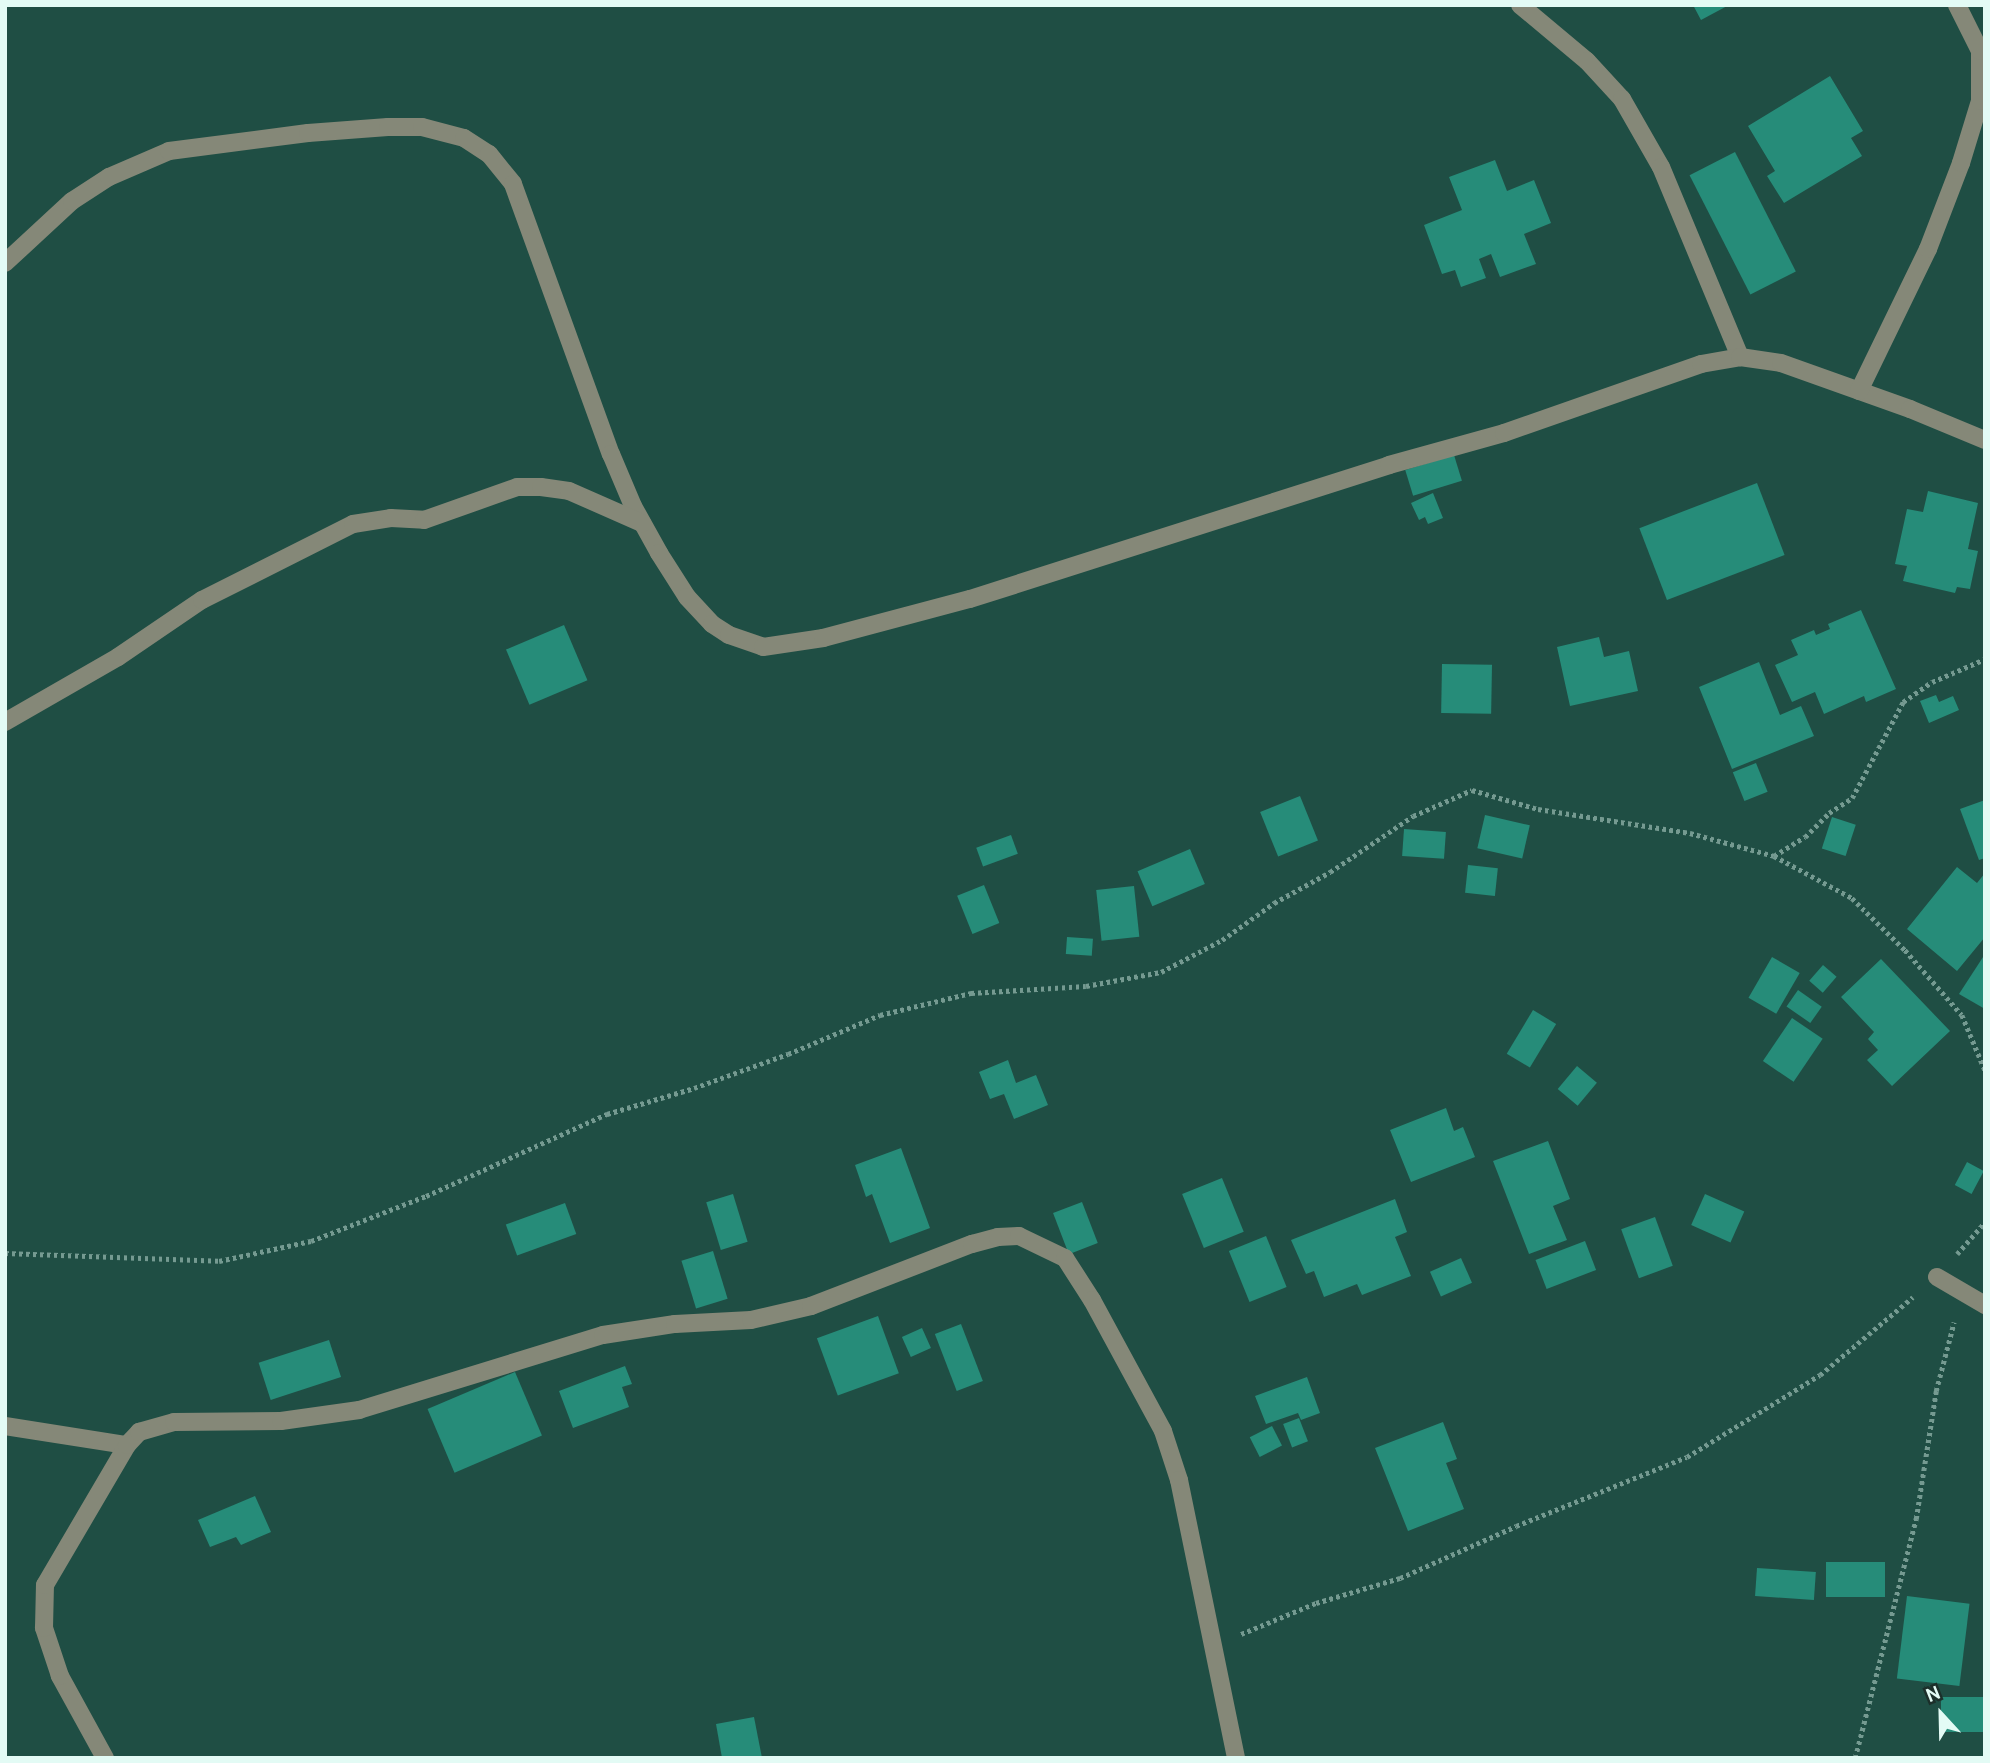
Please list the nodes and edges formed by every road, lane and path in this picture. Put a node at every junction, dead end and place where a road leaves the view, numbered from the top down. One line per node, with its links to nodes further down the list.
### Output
1 (1520, 5): 4 (street)
2 (1957, 5): 5 (street)
3 (5, 263): 7 (street)
4 (1740, 357): 5 (street); 7 (street)
5 (1859, 391): 6 (street)
6 (1985, 440)
7 (642, 523): 9 (street)
8 (1985, 659): 10 (path)
9 (5, 722)
10 (1774, 856): 11 (path); 13 (path)
11 (1985, 1070)
12 (1985, 1222): 14 (path)
13 (5, 1253)
14 (1937, 1277): 15 (street); 19 (path)
15 (1963, 1292): 16 (street); 22 (path)
16 (1985, 1305)
17 (5, 1426): 18 (street)
18 (127, 1445): 19 (street); 20 (street)
19 (1215, 1646): 21 (street)
20 (105, 1758)
21 (1236, 1758)
22 (1855, 1758)

